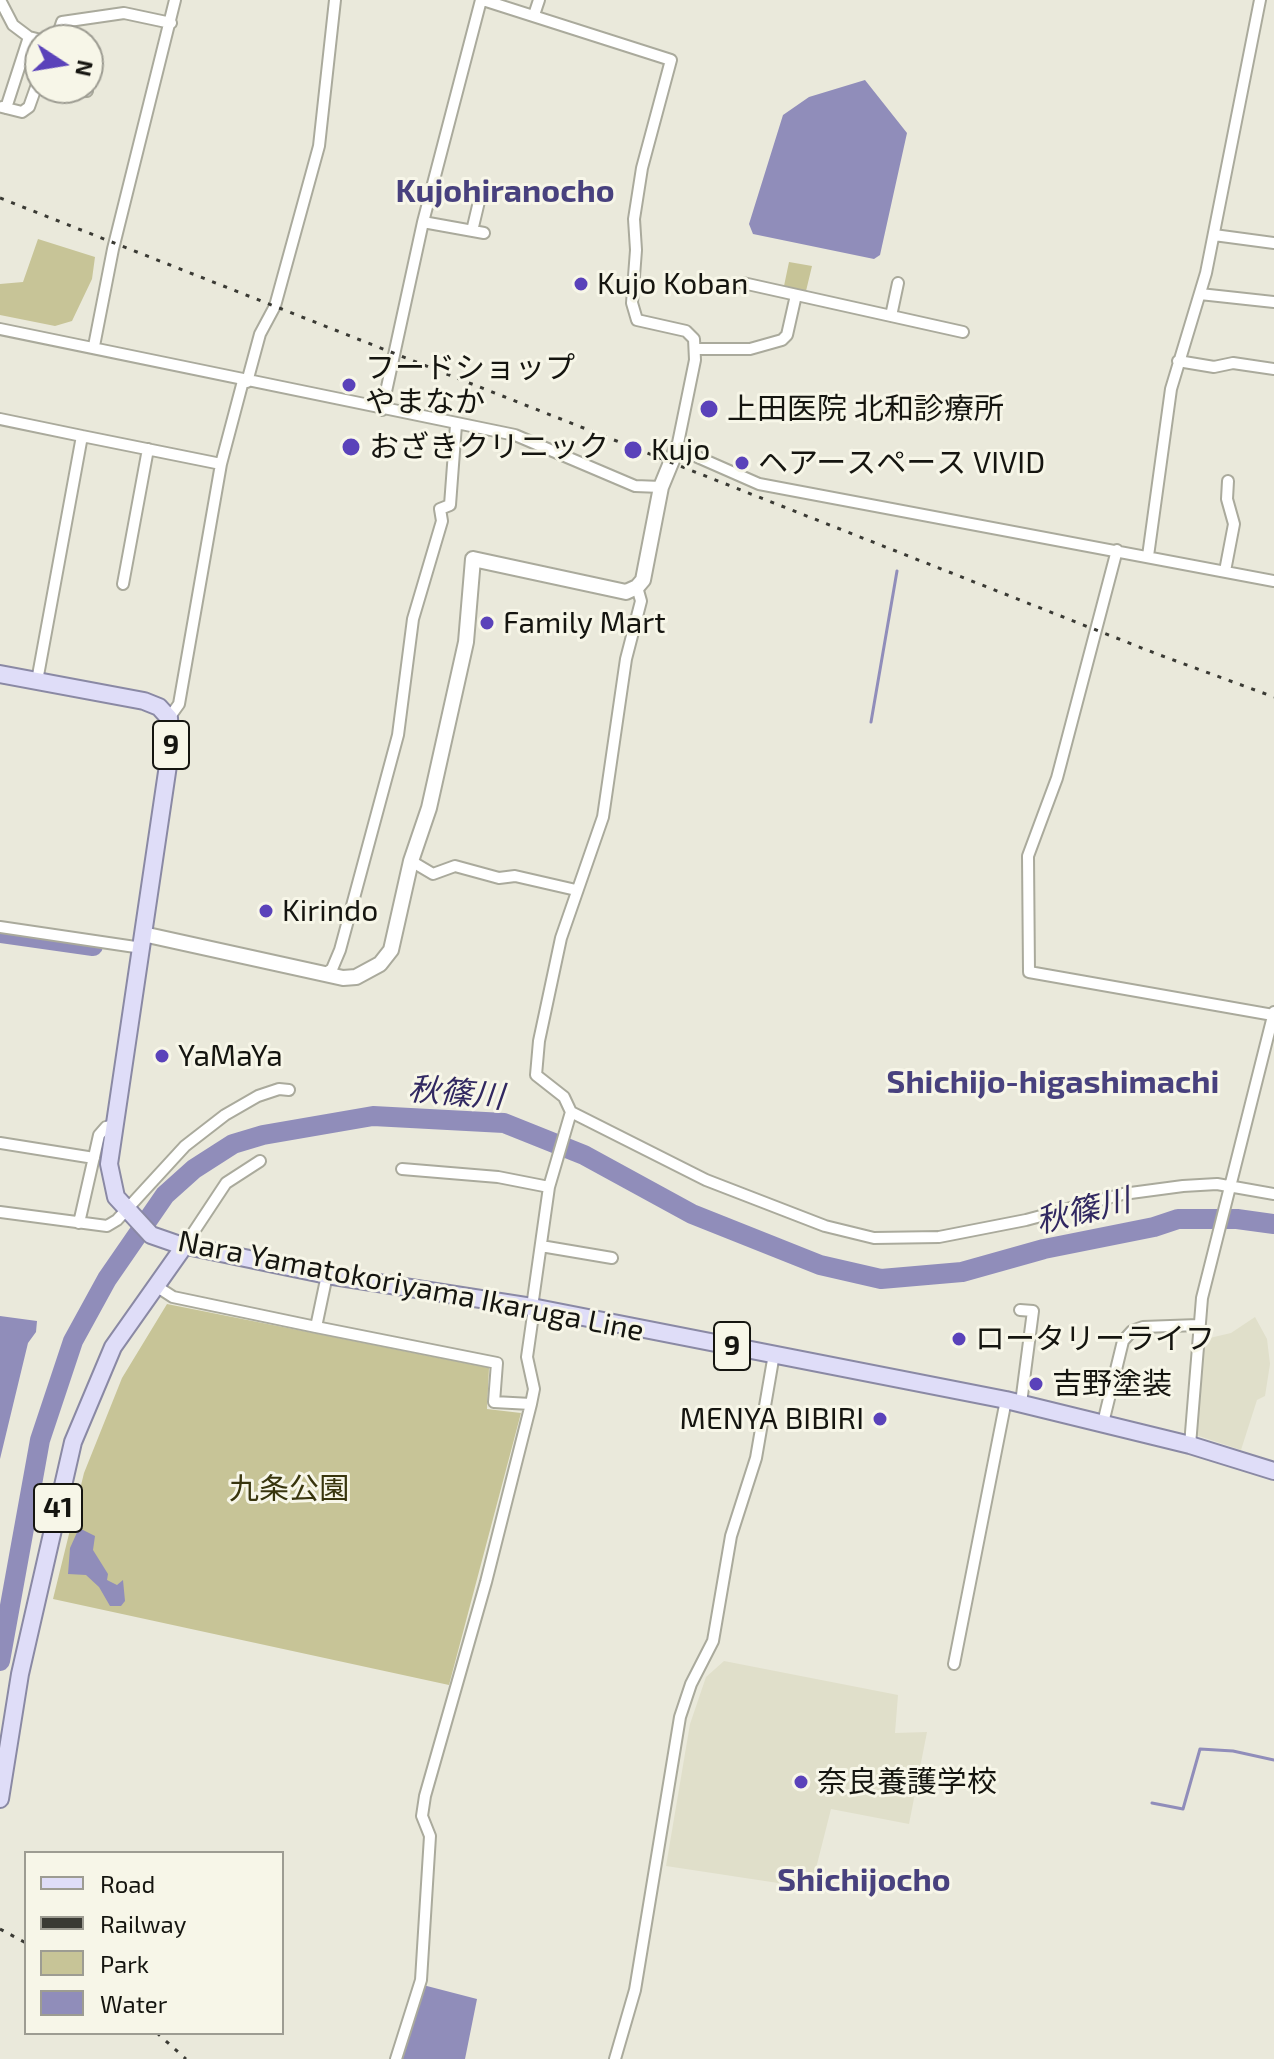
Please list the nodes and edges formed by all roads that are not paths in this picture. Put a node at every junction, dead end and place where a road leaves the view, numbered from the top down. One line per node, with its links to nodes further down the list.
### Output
1 (0, 0): 10 (street)
2 (175, 0): 8 (street)
3 (335, 0): 30 (street)
4 (482, 0): 7 (street); 15 (street)
5 (539, 0): 7 (street)
6 (1260, 0): 16 (street)
7 (534, 15): 27 (street)
8 (171, 23): 9 (street); 26 (street)
9 (61, 24)
10 (24, 33)
11 (24, 50): 13 (street)
12 (30, 104): 13 (street)
13 (3, 107)
14 (481, 193): 15 (street)
15 (423, 222): 31 (street)
16 (1214, 235): 17 (street); 20 (street)
17 (1274, 243)
18 (743, 283): 21 (street)
19 (898, 283): 23 (street)
20 (1200, 294): 22 (street); 28 (street)
21 (796, 295): 23 (street); 27 (street)
22 (1274, 302)
23 (891, 316): 25 (street)
24 (0, 329): 26 (street)
25 (963, 332)
26 (94, 346): 30 (street)
27 (695, 349): 35 (street)
28 (1178, 361): 29 (street); 41 (street)
29 (1274, 369)
30 (245, 381): 31 (street); 37 (street)
31 (382, 410): 33 (street)
32 (0, 419): 34 (street)
33 (456, 425): 39 (street); 53 (street)
34 (82, 436): 36 (street); 47 (street)
35 (677, 448): 39 (street); 40 (street)
36 (148, 449): 37 (street); 44 (street)
37 (221, 464): 48 (street)
38 (1228, 481): 42 (street)
39 (661, 487): 45 (street)
40 (1117, 550): 41 (street); 54 (street)
41 (1148, 556): 42 (street)
42 (1225, 571): 43 (street)
43 (1274, 581)
44 (123, 584)
45 (637, 587): 49 (street); 50 (street)
46 (0, 674): 47 (main road, 9)
47 (37, 681): 48 (main road, 9)
48 (169, 718): 52 (main road, 9)
49 (411, 861): 50 (street); 53 (street)
50 (576, 890): 56 (street)
51 (0, 927): 52 (street)
52 (142, 941): 53 (street); 57 (main road, 9)
53 (323, 975)
54 (1274, 1013): 63 (street)
55 (289, 1090): 66 (street)
56 (570, 1116): 62 (street); 63 (street)
57 (116, 1125): 59 (street); 66 (main road, 9)
58 (0, 1143): 59 (street)
59 (94, 1158): 67 (street)
60 (260, 1161): 68 (street)
61 (402, 1169): 62 (street)
62 (549, 1187): 69 (street)
63 (1228, 1191): 64 (street); 75 (street)
64 (1274, 1194)
65 (0, 1212): 67 (street)
66 (128, 1213): 67 (street); 68 (main road, Nara Yamatokoriyama Ikaruga Line / 9)
67 (79, 1223)
68 (181, 1245): 71 (main road, Nara Yamatokoriyama Ikaruga Line / 9); 72 (main road, 41)
69 (541, 1246): 70 (street); 73 (street)
70 (612, 1258)
71 (327, 1275): 73 (main road, Nara Yamatokoriyama Ikaruga Line / 9); 76 (street)
72 (156, 1286): 76 (street); 84 (main road, 41)
73 (533, 1308): 77 (main road, Nara Yamatokoriyama Ikaruga Line / 9); 79 (street)
74 (1020, 1310): 78 (street)
75 (1198, 1325): 80 (street); 81 (street)
76 (316, 1327): 79 (street)
77 (774, 1354): 78 (main road, Nara Yamatokoriyama Ikaruga Line / 9); 86 (street)
78 (1014, 1402): 80 (main road, Nara Yamatokoriyama Ikaruga Line / 9); 83 (street)
79 (531, 1404): 85 (street)
80 (1103, 1423): 81 (main road, Nara Yamatokoriyama Ikaruga Line / 9)
81 (1190, 1445): 82 (main road, Nara Yamatokoriyama Ikaruga Line / 9)
82 (1274, 1471)
83 (954, 1664)
84 (0, 1799)
85 (396, 2059)
86 (615, 2059)

